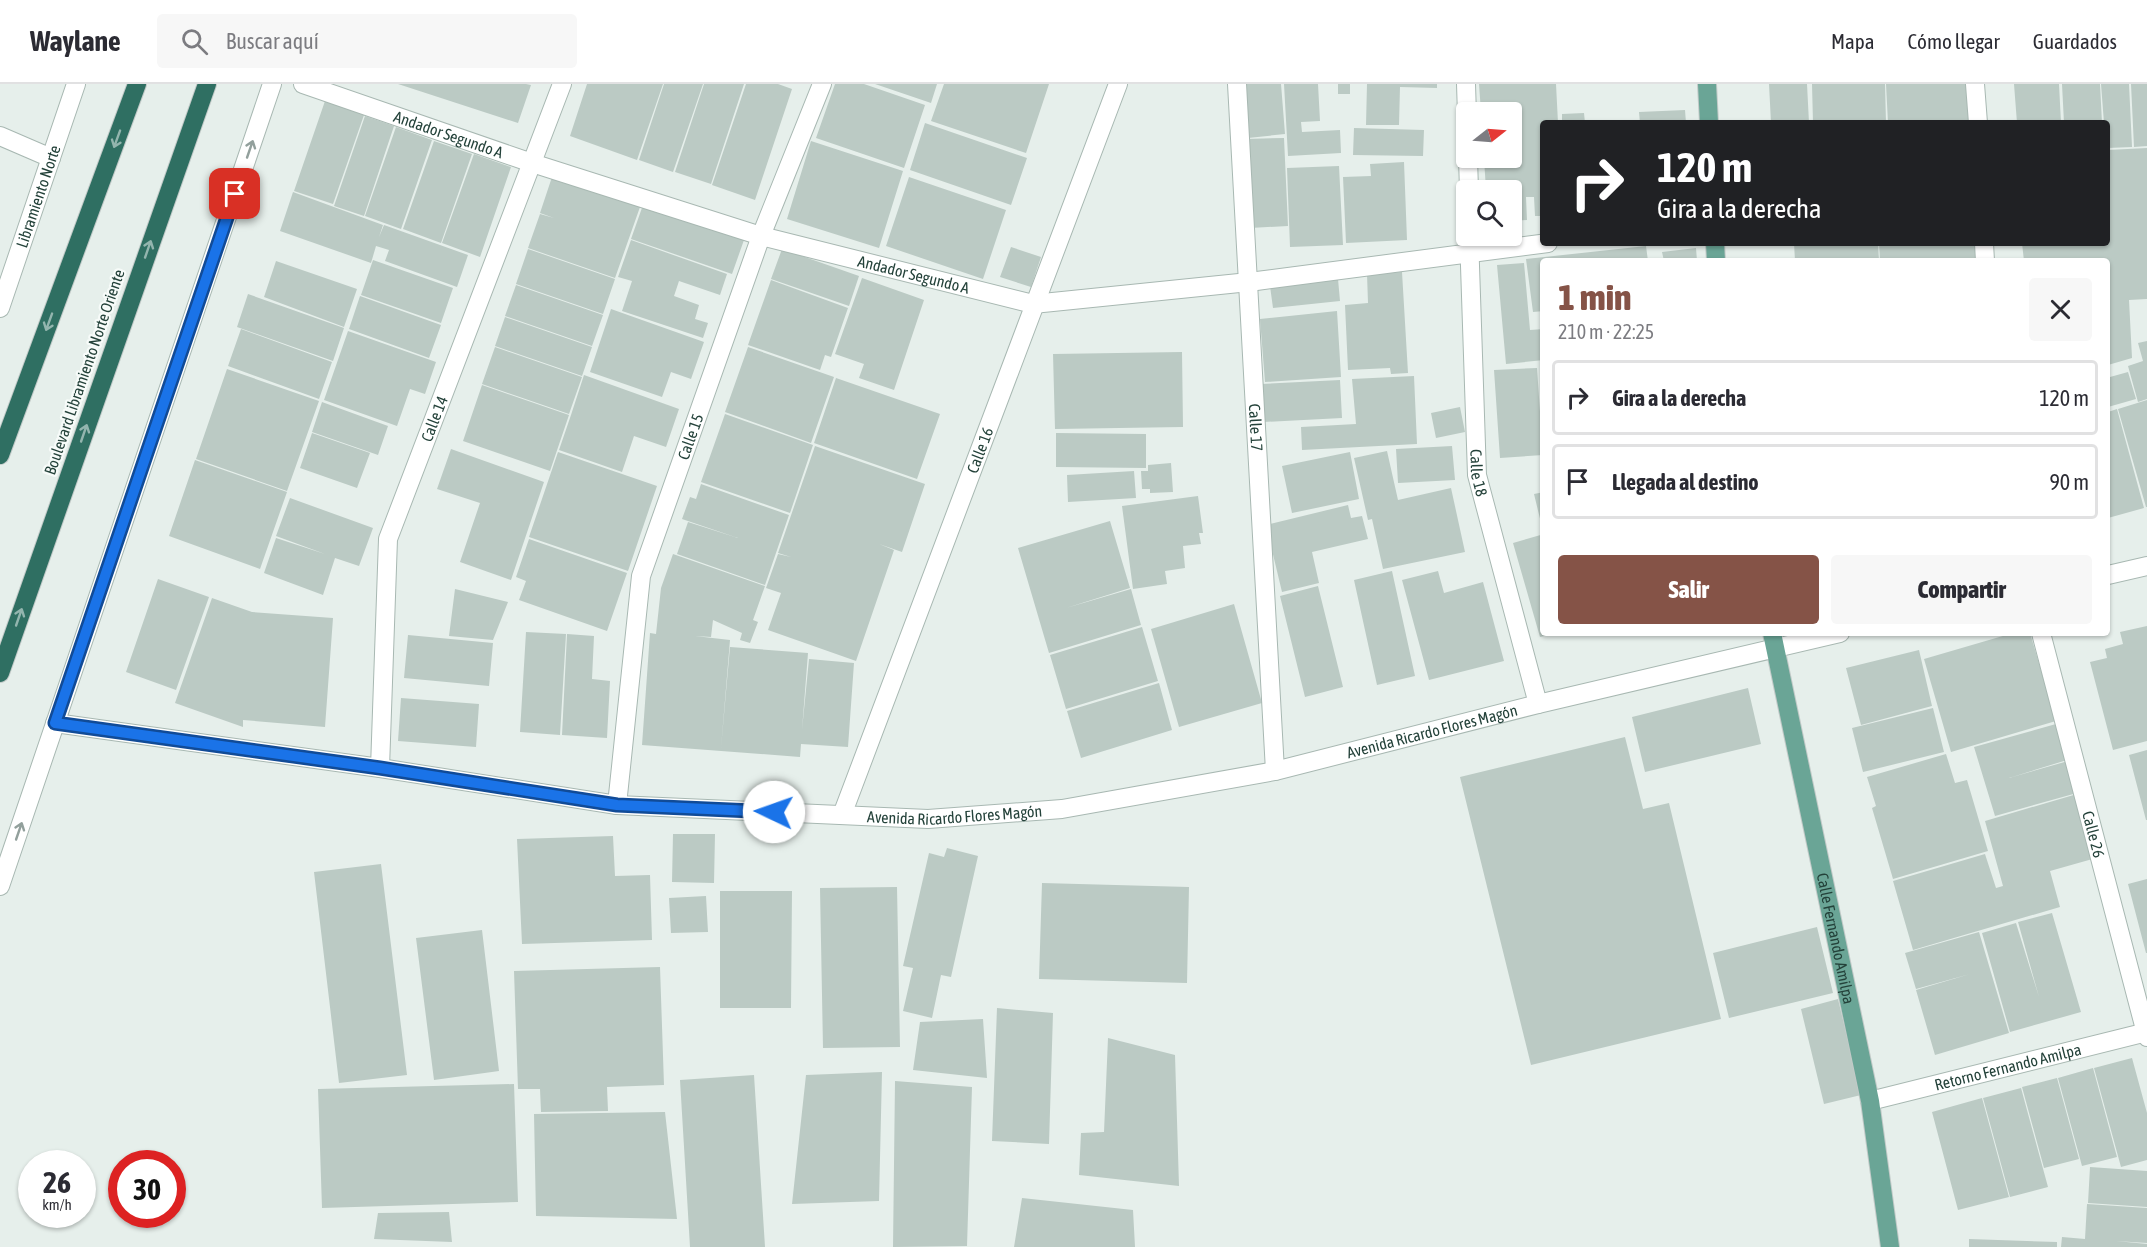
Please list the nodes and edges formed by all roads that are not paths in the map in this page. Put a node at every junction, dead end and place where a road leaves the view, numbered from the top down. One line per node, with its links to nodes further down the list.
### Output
1 (76, 84): 17 (street, Libramiento Norte)
2 (137, 84): 27 (highway, one-way to 27)
3 (207, 84): 33 (highway, Boulevard Libramiento Norte Oriente, one-way to 3)
4 (272, 84): 35 (street, one-way to 4)
5 (303, 84): 18 (street, Andador Segundo A)
6 (562, 84): 18 (street, Calle 14)
7 (822, 84): 19 (street, Calle 15)
8 (1118, 84): 25 (street, Calle 16)
9 (1237, 84): 24 (street, Calle 17)
10 (1466, 84): 13 (street)
11 (1707, 84): 14 (main road)
12 (1975, 84): 15 (street)
13 (1467, 102)
14 (1709, 120)
15 (1978, 120)
16 (0, 136): 17 (street)
17 (51, 158): 26 (street, Libramiento Norte)
18 (532, 163): 19 (street, Andador Segundo A); 36 (street, Calle 14)
19 (761, 236): 25 (street, Andador Segundo A); 38 (street, Calle 15)
20 (1522, 243): 21 (street, Andador Segundo A)
21 (1540, 243)
22 (1458, 246): 24 (street, Andador Segundo A)
23 (1470, 246): 34 (street, Calle 18)
24 (1249, 282): 25 (street, Andador Segundo A); 37 (street, Calle 17)
25 (1033, 304): 39 (street, Calle 16)
26 (0, 308)
27 (0, 455)
28 (2147, 566): 29 (street)
29 (2110, 575)
30 (1811, 636): 32 (street, Avenida Ricardo Flores Magón)
31 (2042, 636): 41 (street, Calle 26)
32 (1773, 640): 34 (street, Avenida Ricardo Flores Magón); 42 (main road, Calle Fernando Amilpa)
33 (0, 673)
34 (1538, 704): 37 (street, Avenida Ricardo Flores Magón)
35 (55, 723): 36 (street, Avenida Ricardo Flores Magón); 40 (street, one-way to 35)
36 (380, 768): 38 (street, Avenida Ricardo Flores Magón)
37 (1275, 771): 39 (street, Avenida Ricardo Flores Magón)
38 (617, 805): 39 (street, Avenida Ricardo Flores Magón)
39 (842, 815)
40 (0, 886)
41 (2147, 1034): 42 (street, Retorno Fernando Amilpa)
42 (1870, 1101): 43 (main road, Calle Fernando Amilpa)
43 (1890, 1247)

